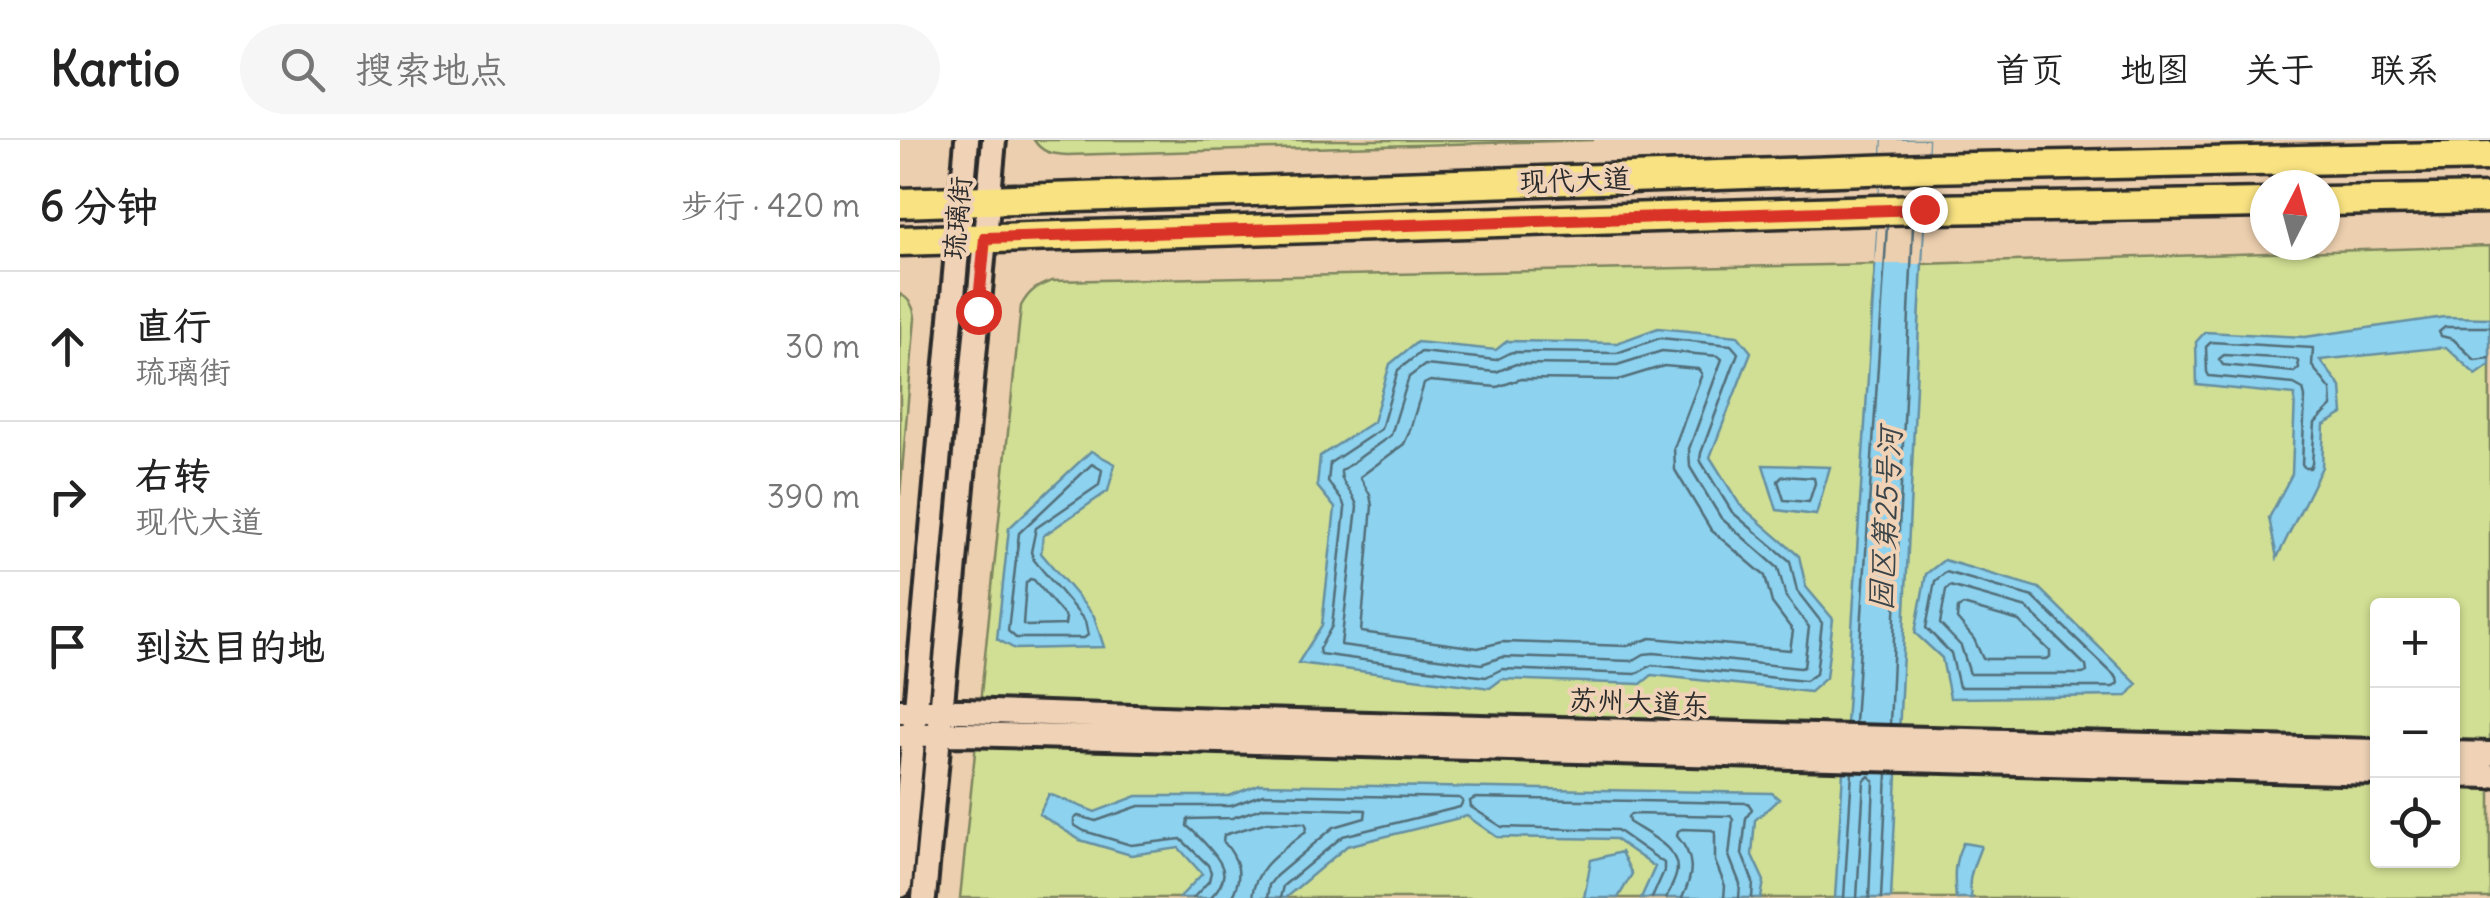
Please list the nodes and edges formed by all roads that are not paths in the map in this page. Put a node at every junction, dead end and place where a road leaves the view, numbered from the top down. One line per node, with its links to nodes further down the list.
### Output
1 (968, 140): 5 (main road, 琉璃街)
2 (994, 140): 5 (main road, 琉璃街)
3 (2490, 156): 5 (main road, 现代大道)
4 (2490, 198): 8 (main road)
5 (975, 200): 6 (main road, 现代大道); 9 (main road, 琉璃街)
6 (900, 202)
7 (2250, 202): 9 (main road, 现代大道)
8 (2340, 202)
9 (971, 238): 10 (main road, 现代大道); 11 (main road, 琉璃街); 12 (main road, 琉璃街)
10 (900, 241)
11 (907, 723): 12 (main road, 苏州大道东); 20 (main road, 琉璃街)
12 (940, 723): 13 (main road, 苏州大道东); 21 (main road, 琉璃街)
13 (1903, 749): 14 (main road, 苏州大道东); 17 (main road, 苏州大道东)
14 (2370, 751)
15 (2460, 753): 16 (main road)
16 (2490, 754)
17 (2370, 773)
18 (2460, 775): 19 (main road)
19 (2490, 776)
20 (900, 886)
21 (924, 898)

